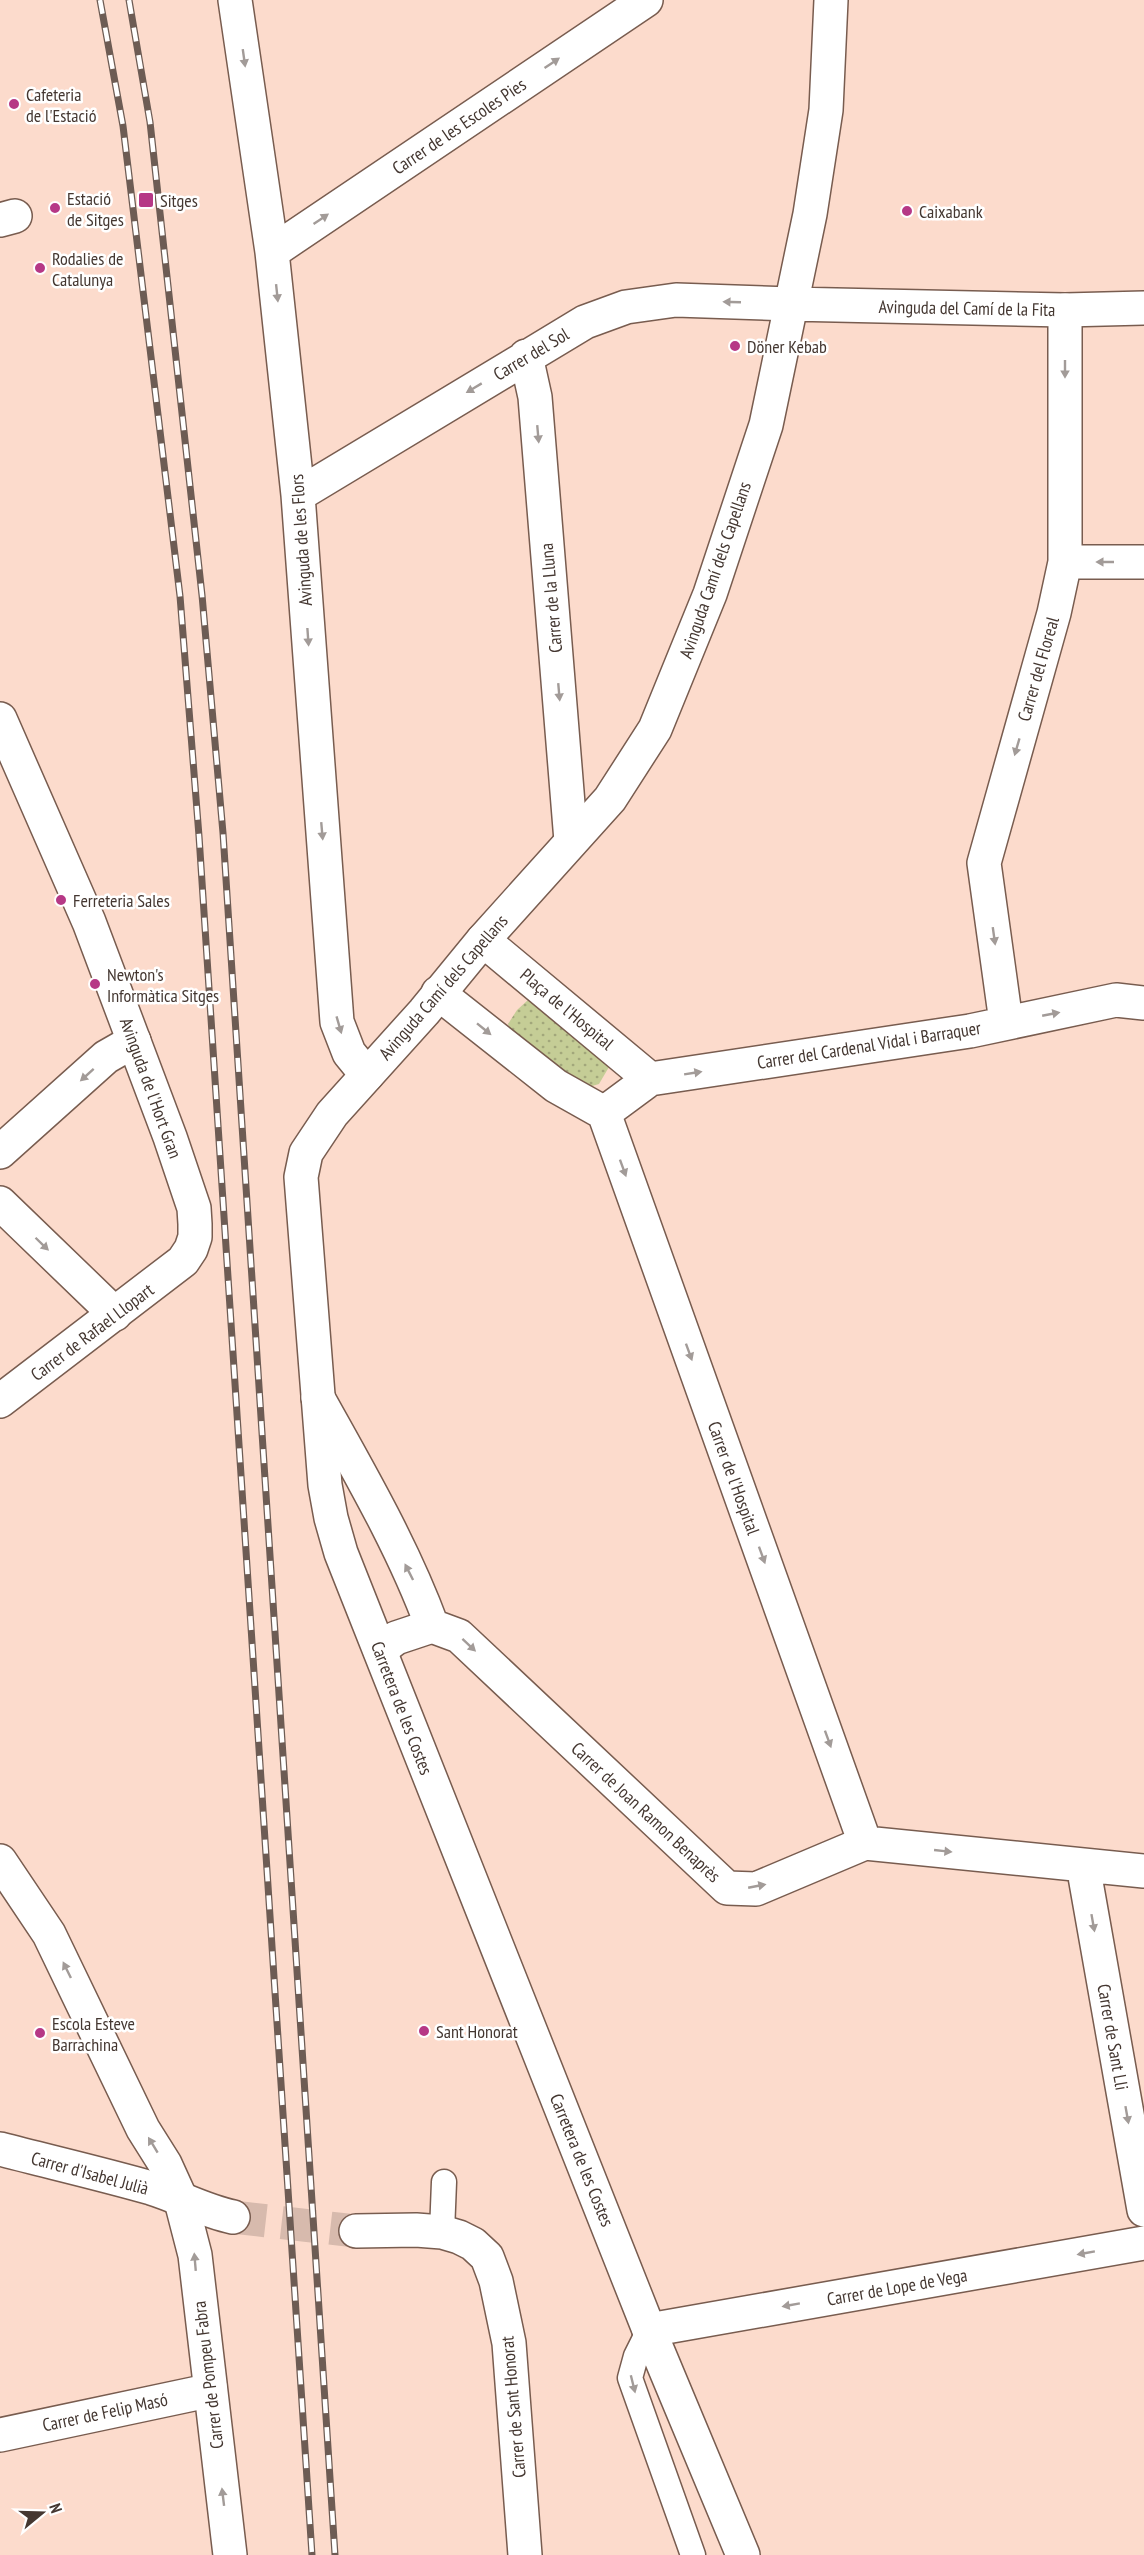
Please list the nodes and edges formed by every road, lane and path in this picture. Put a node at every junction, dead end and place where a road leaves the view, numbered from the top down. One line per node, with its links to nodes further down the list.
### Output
1 (235, 0): 4 (street, Avinguda de les Flors, one-way to 4)
2 (646, 0): 4 (street, Carrer de les Escoles Pies, one-way to 2)
3 (831, 0): 5 (street, Avinguda Camí dels Capellans)
4 (272, 252): 9 (street, Avinguda de les Flors, one-way to 9)
5 (790, 304): 7 (street, Avinguda del Camí de la Fita); 8 (street, Carrer del Sol, one-way to 8); 13 (street, Avinguda Camí dels Capellans)
6 (1144, 308): 7 (street, Avinguda del Camí de la Fita)
7 (1065, 310): 10 (street, Carrer del Floreal, one-way to 10)
8 (526, 356): 9 (street, Carrer del Sol, one-way to 9); 13 (street, Carrer de la Lluna, one-way to 13)
9 (298, 495): 19 (street, Avinguda de les Flors, one-way to 19)
10 (1065, 562): 11 (street, one-way to 10); 17 (street, Carrer del Floreal, one-way to 17)
11 (1144, 562)
12 (0, 718): 18 (street, Avinguda de l'Hort Gran)
13 (571, 841): 14 (street, Avinguda Camí dels Capellans)
14 (483, 940): 15 (street, Avinguda Camí dels Capellans); 20 (street, Plaça de l'Hospital)
15 (438, 993): 19 (street, Avinguda Camí dels Capellans); 21 (street, one-way to 21)
16 (1144, 1003): 17 (street, Carrer del Cardenal Vidal i Barraquer, one-way to 16)
17 (1006, 1023): 20 (street, Carrer del Cardenal Vidal i Barraquer, one-way to 17)
18 (134, 1041): 22 (street, one-way to 22); 24 (street, Avinguda de l'Hort Gran)
19 (367, 1075): 26 (street, Carretera de les Costes)
20 (650, 1079): 21 (street, Carrer del Cardenal Vidal i Barraquer)
21 (604, 1113): 30 (street, Carrer de l'Hospital, one-way to 30)
22 (0, 1152)
23 (0, 1203): 25 (street, one-way to 25)
24 (183, 1262): 25 (street, Carrer de Rafael Llopart)
25 (115, 1314): 27 (street, Carrer de Rafael Llopart)
26 (318, 1398): 28 (street, one-way to 26); 29 (street, Carretera de les Costes)
27 (0, 1401)
28 (432, 1626): 29 (street); 30 (street, Carrer de Joan Ramon Benaprès, one-way to 30)
29 (380, 1650): 42 (street, Carretera de les Costes)
30 (865, 1844): 32 (street, Carrer de Joan Ramon Benaprès, one-way to 32)
31 (0, 1860): 36 (street, Carrer de Pompeu Fabra, one-way to 31)
32 (1083, 1865): 33 (street, Carrer de Joan Ramon Benaprès); 37 (street, Carrer de Sant Lli, one-way to 37)
33 (1144, 1871)
34 (0, 2149): 36 (street, Carrer d'Isabel Julià)
35 (444, 2182): 40 (lane)
36 (180, 2197): 38 (street); 43 (street, Carrer de Pompeu Fabra, one-way to 36)
37 (1144, 2210)
38 (233, 2217)
39 (356, 2231): 40 (street, Carrer de Sant Honorat)
40 (442, 2232): 46 (street, Carrer de Sant Honorat)
41 (1144, 2243): 42 (street, Carrer de Lope de Vega, one-way to 42)
42 (650, 2330): 47 (lane, one-way to 47); 48 (street, Carretera de les Costes)
43 (210, 2387): 44 (street, Carrer de Felip Masó); 45 (street, Carrer de Pompeu Fabra, one-way to 43)
44 (0, 2435)
45 (231, 2555)
46 (525, 2555)
47 (693, 2555)
48 (743, 2555)

